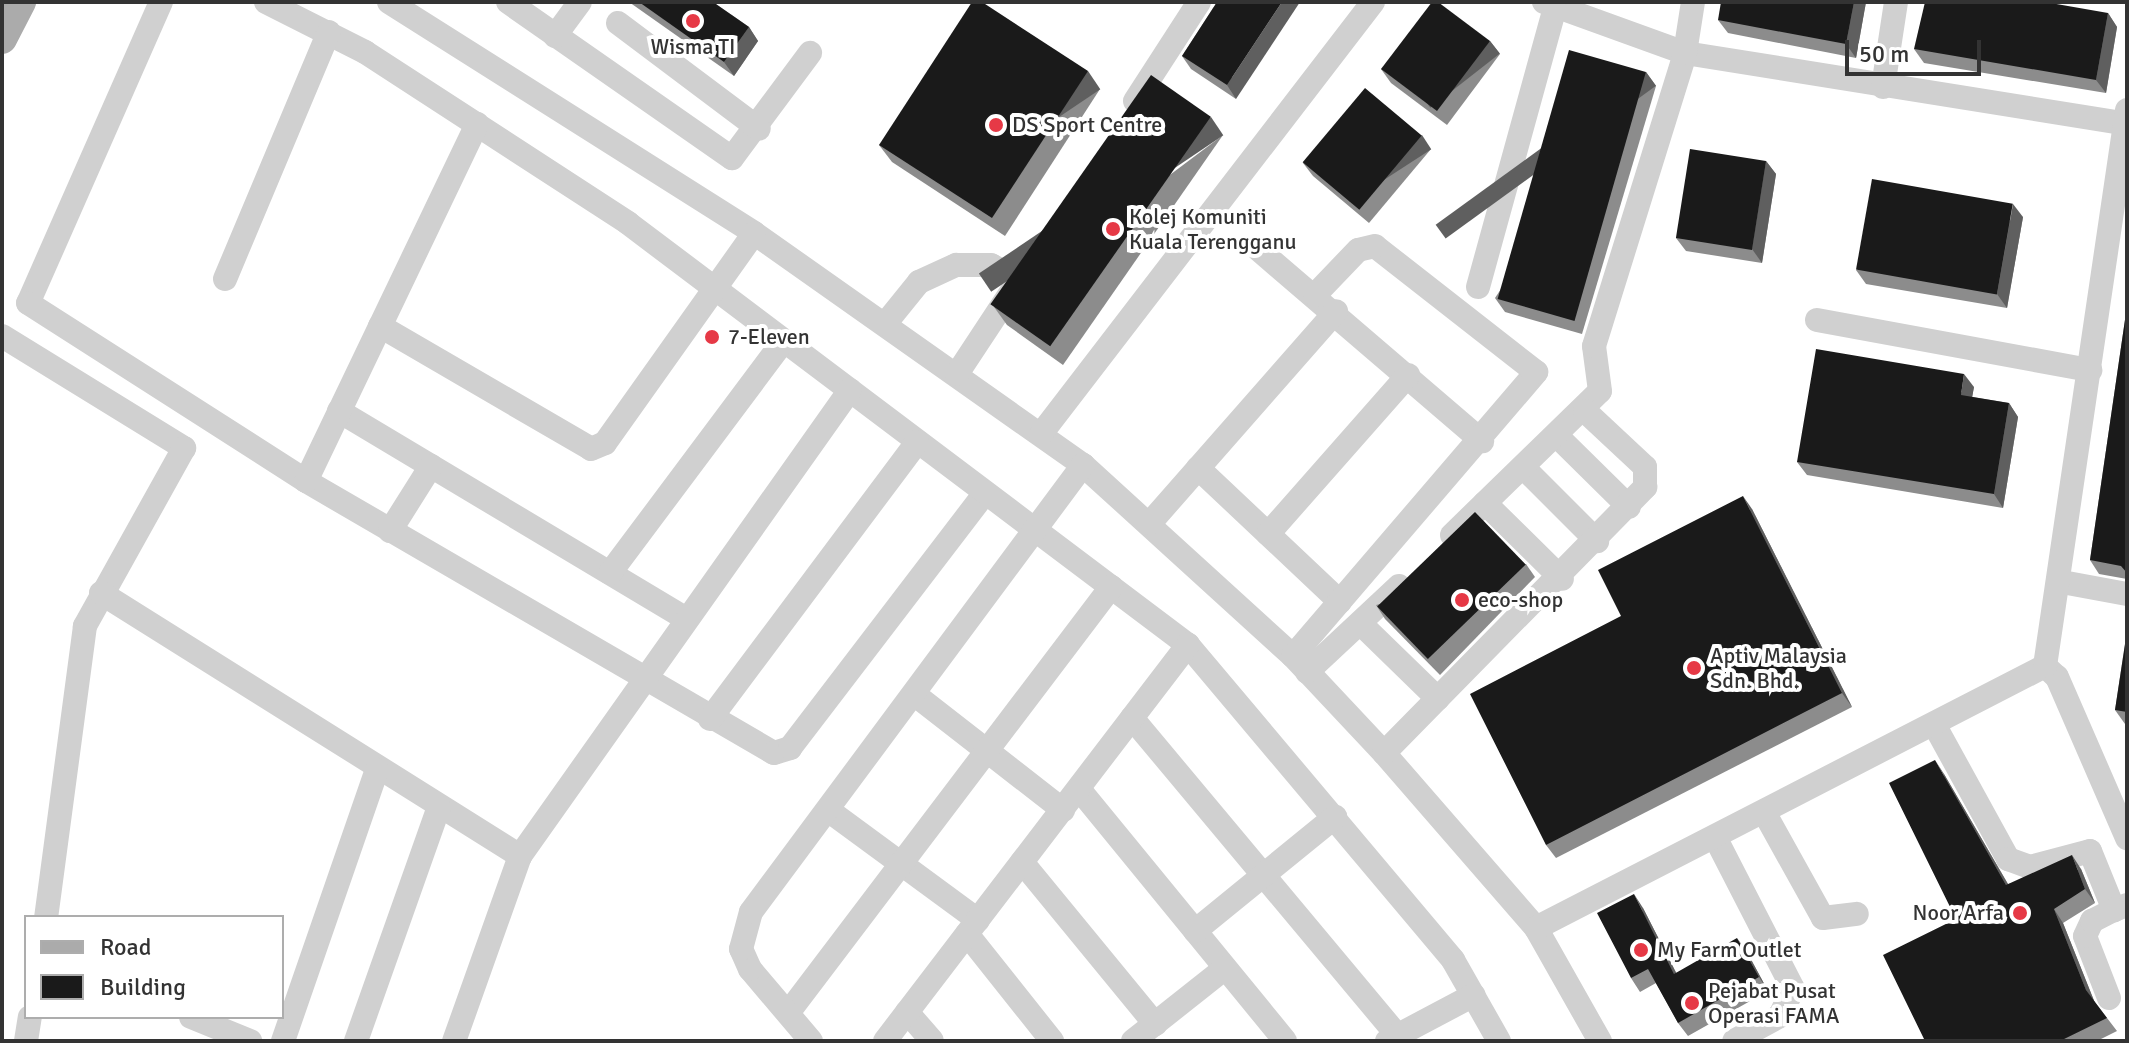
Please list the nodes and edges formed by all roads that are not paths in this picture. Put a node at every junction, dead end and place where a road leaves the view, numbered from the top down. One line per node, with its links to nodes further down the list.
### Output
1 (21, 2): 15 (main road)
2 (161, 2): 51 (street)
3 (266, 2): 13 (street)
4 (389, 2): 23 (street)
5 (508, 2): 14 (street)
6 (580, 2): 14 (street)
7 (1199, 2): 20 (street)
8 (1373, 2): 43 (street)
9 (1693, 2): 17 (street)
10 (1896, 2): 18 (street)
11 (1550, 5): 17 (street); 28 (street)
12 (618, 23): 22 (street)
13 (329, 32): 21 (street); 26 (street)
14 (555, 36): 22 (street)
15 (2, 39)
16 (810, 53): 22 (street)
17 (1685, 53): 18 (street); 42 (street)
18 (1883, 87): 19 (street)
19 (2126, 119): 37 (street)
20 (1122, 121)
21 (477, 124): 29 (street); 34 (street)
22 (759, 129)
23 (754, 233): 29 (street); 33 (street)
24 (1259, 250): 30 (street)
25 (1035, 254): 27 (street)
26 (225, 279)
27 (1018, 280): 33 (street); 38 (street)
28 (1478, 287)
29 (715, 290): 34 (street); 36 (street)
30 (1315, 295): 31 (street); 45 (street)
31 (1336, 311): 39 (street); 50 (street)
32 (1817, 320): 37 (street)
33 (885, 324): 38 (street)
34 (380, 326): 41 (street)
35 (2, 336): 64 (street)
36 (783, 342): 40 (street); 60 (street)
37 (2090, 370): 62 (street)
38 (957, 374): 43 (street)
39 (1408, 375): 45 (street); 58 (street)
40 (850, 390): 46 (street); 67 (street)
41 (339, 411): 48 (street); 51 (street)
42 (1585, 411): 44 (street); 54 (street)
43 (1041, 434): 47 (street)
44 (1557, 436): 49 (street); 54 (street)
45 (1482, 441): 66 (street)
46 (917, 442): 52 (street); 76 (street)
47 (1083, 465): 55 (street); 56 (street)
48 (431, 466): 57 (street); 60 (street)
49 (1523, 467): 53 (street); 59 (street)
50 (1198, 468): 56 (street); 58 (street)
51 (306, 481): 57 (street)
52 (984, 494): 55 (street); 76 (street)
53 (1485, 503): 61 (street); 68 (street)
54 (1629, 507): 59 (street)
55 (1021, 520): 63 (street); 73 (street)
56 (1150, 523): 70 (street)
57 (390, 531): 72 (street)
58 (1268, 534): 66 (street)
59 (1597, 541): 61 (street)
60 (610, 573): 67 (street)
61 (1562, 579): 74 (street)
62 (2062, 582): 65 (street); 71 (street)
63 (1111, 587): 69 (street); 78 (street)
64 (101, 593): 80 (street); 95 (street)
65 (2127, 594)
66 (1340, 602): 70 (street)
67 (687, 619): 72 (street)
68 (1361, 624): 70 (street); 74 (street)
69 (1188, 645): 75 (street); 86 (street)
70 (1300, 664): 79 (street)
71 (2045, 666): 77 (street); 88 (street)
72 (643, 679): 76 (street); 89 (street)
73 (914, 694): 78 (street); 83 (street)
74 (1438, 699): 79 (street)
75 (1132, 718): 81 (street); 92 (street)
76 (710, 719)
77 (1935, 726): 85 (street); 93 (street)
78 (988, 750): 84 (street); 91 (street)
79 (1384, 753): 97 (street)
80 (377, 770): 82 (street); 108 (street)
81 (1079, 789): 84 (street); 98 (street)
82 (439, 807): 89 (street); 109 (street)
83 (828, 810): 91 (street); 103 (street)
84 (1063, 810): 90 (street)
85 (1764, 812): 87 (street); 94 (street)
86 (1335, 817): 92 (street); 100 (street)
87 (1715, 837): 97 (street); 119 (street)
88 (2127, 838)
89 (520, 856): 110 (street)
90 (1022, 862): 96 (street); 105 (street)
91 (901, 864): 96 (street); 103 (street)
92 (1264, 876): 98 (street); 106 (street)
93 (2120, 908): 101 (street)
94 (1857, 914)
95 (46, 915)
96 (972, 927): 102 (street); 114 (street)
97 (1536, 928): 118 (street)
98 (1195, 931): 99 (street)
99 (1225, 968): 105 (street); 116 (street)
100 (1474, 995): 106 (street); 117 (street)
101 (2109, 998)
102 (907, 1012): 112 (street); 113 (street)
103 (788, 1013): 111 (street)
104 (196, 1019): 107 (street)
105 (1155, 1024): 115 (street)
106 (1392, 1038)
107 (250, 1041)
108 (283, 1041)
109 (356, 1041)
110 (454, 1041)
111 (811, 1041)
112 (885, 1041)
113 (932, 1041)
114 (1052, 1041)
115 (1133, 1041)
116 (1285, 1041)
117 (1499, 1041)
118 (1600, 1041)
119 (1734, 1041)

